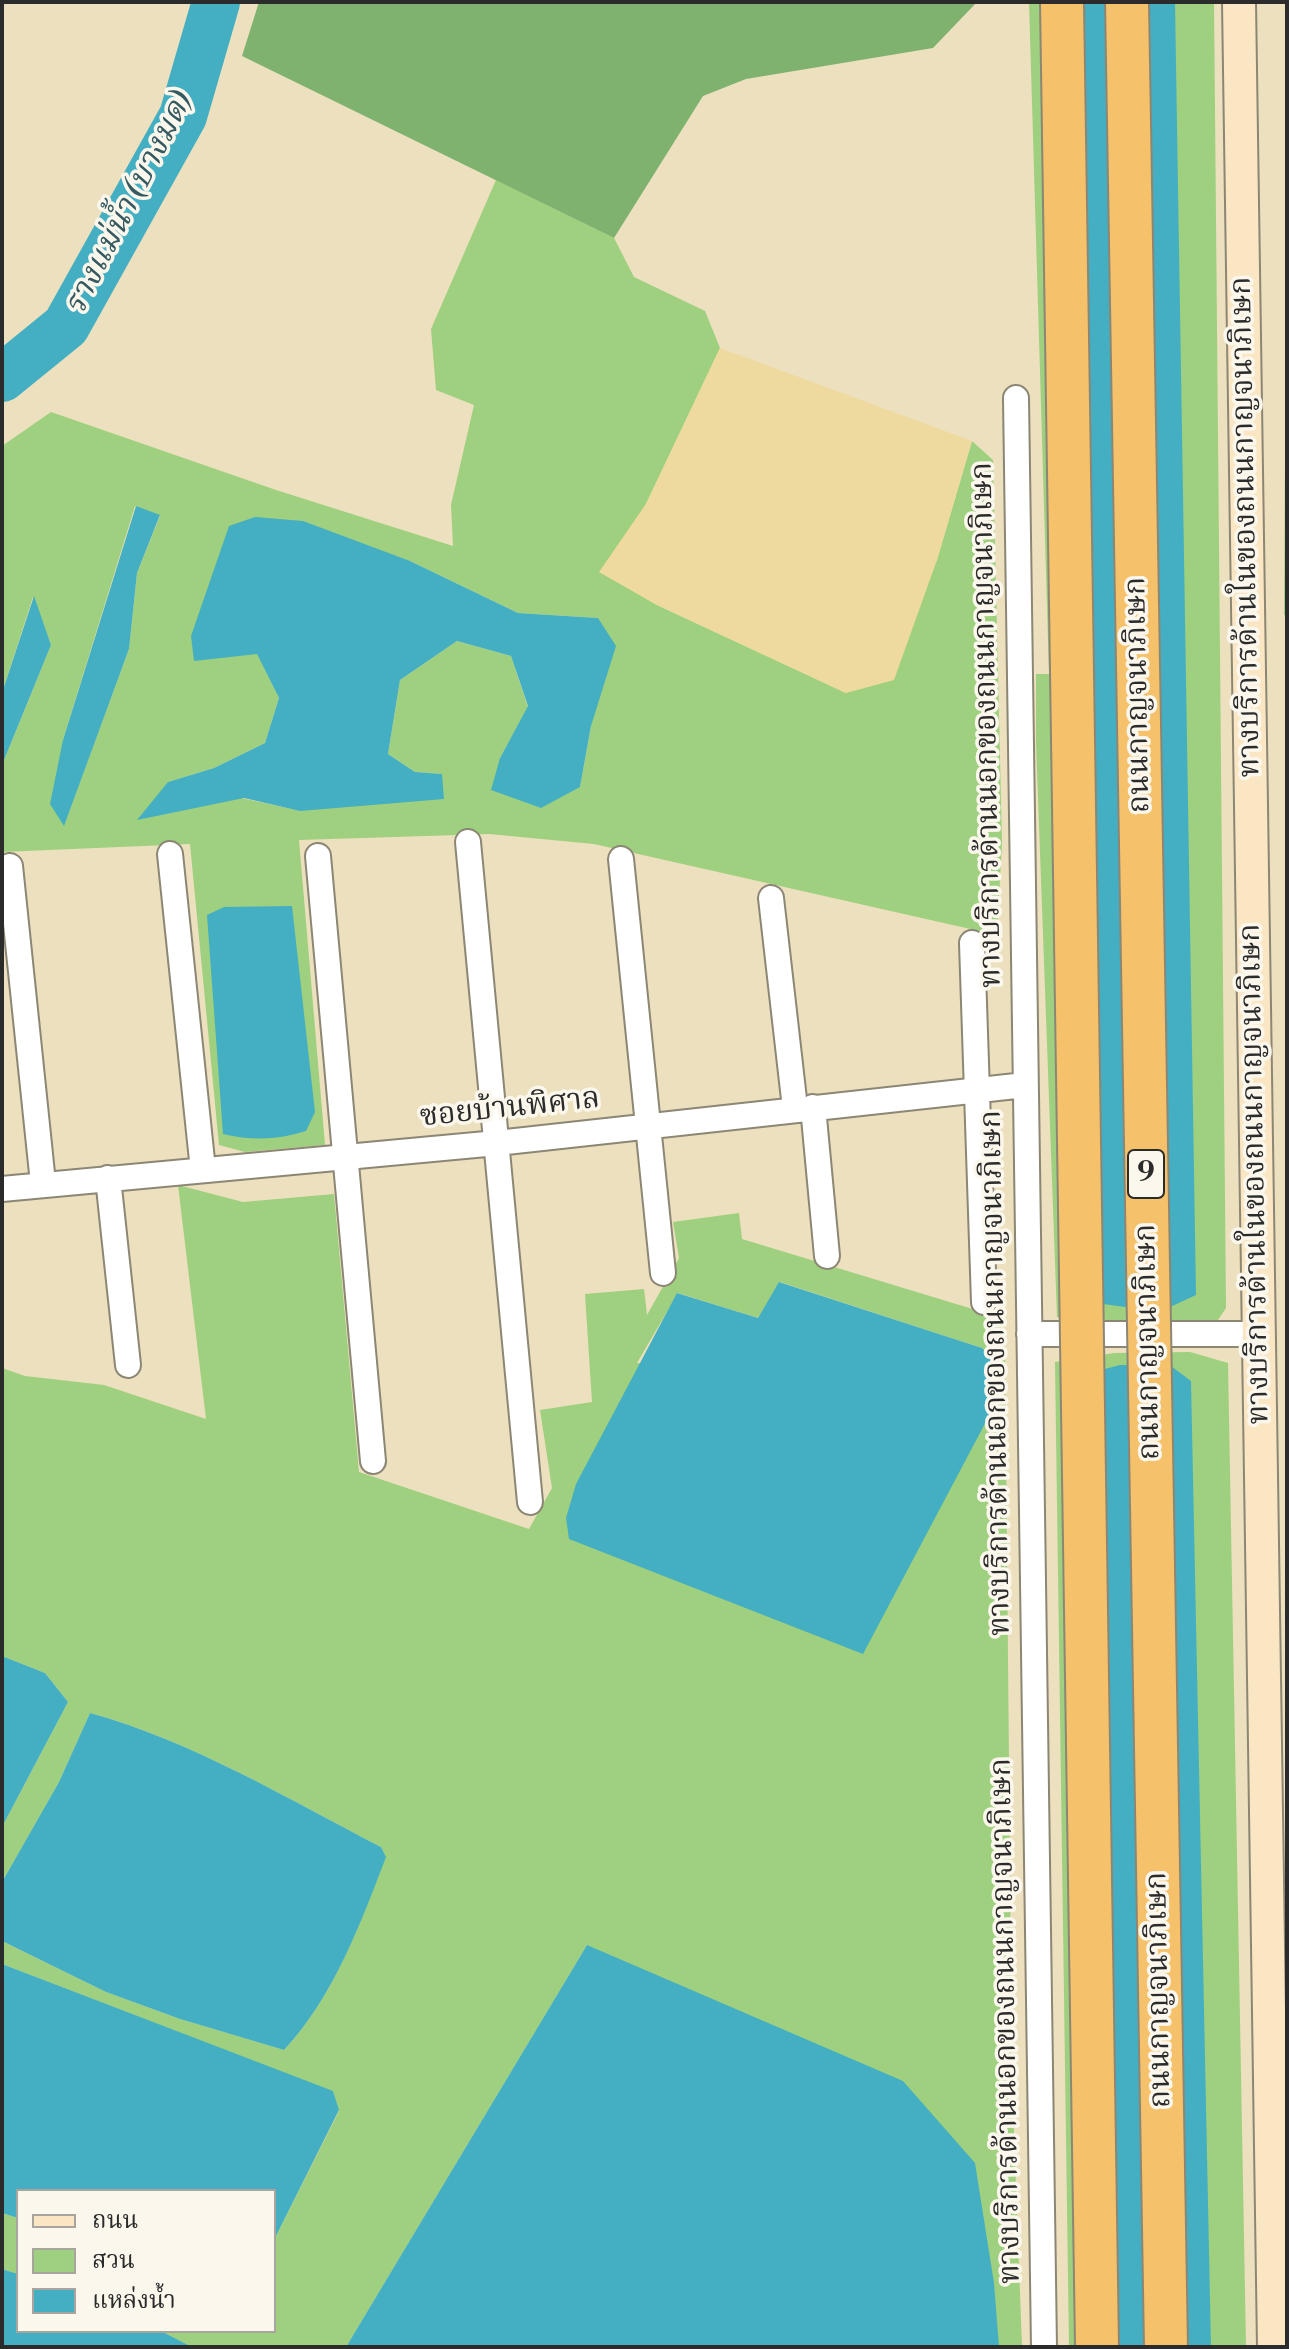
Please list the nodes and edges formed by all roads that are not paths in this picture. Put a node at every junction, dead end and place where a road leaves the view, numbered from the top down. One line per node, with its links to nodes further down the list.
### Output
1 (1062, 2): 31 (highway, bridge)
2 (1127, 2): 32 (highway, ถนนกาญจนาภิเษก / 9, bridge)
3 (1239, 2): 26 (main road, ทางบริการด้านในของถนนกาญจนาภิเษก)
4 (1016, 398): 12 (street, ทางบริการด้านนอกของถนนกาญจนาภิเษก)
5 (468, 842): 16 (street)
6 (170, 854): 18 (street)
7 (318, 856): 17 (street)
8 (621, 859): 15 (street)
9 (10, 866): 20 (street)
10 (771, 898): 14 (street)
11 (972, 943): 13 (street)
12 (1025, 1085): 13 (street, ซอยบ้านพิศาล); 25 (street, ทางบริการด้านนอกของถนนกาญจนาภิเษก)
13 (979, 1091): 14 (street, ซอยบ้านพิศาล); 24 (street)
14 (804, 1107): 15 (street, ซอยบ้านพิศาล); 22 (street)
15 (648, 1126): 16 (street, ซอยบ้านพิศาล); 23 (street)
16 (497, 1143): 17 (street, ซอยบ้านพิศาล); 29 (street)
17 (345, 1159): 18 (street, ซอยบ้านพิศาล); 28 (street)
18 (203, 1170): 19 (street, ซอยบ้านพิศาล)
19 (108, 1178): 20 (street, ซอยบ้านพิศาล); 27 (street)
20 (43, 1183): 21 (street, ซอยบ้านพิศาล)
21 (2, 1189)
22 (827, 1256)
23 (663, 1273)
24 (984, 1302)
25 (1029, 1334): 26 (street); 30 (street, ทางบริการด้านนอกของถนนกาญจนาภิเษก)
26 (1259, 1334): 33 (main road, ทางบริการด้านในของถนนกาญจนาภิเษก)
27 (128, 1365)
28 (373, 1461)
29 (530, 1502)
30 (1044, 2347)
31 (1097, 2347)
32 (1166, 2347)
33 (1274, 2347)

